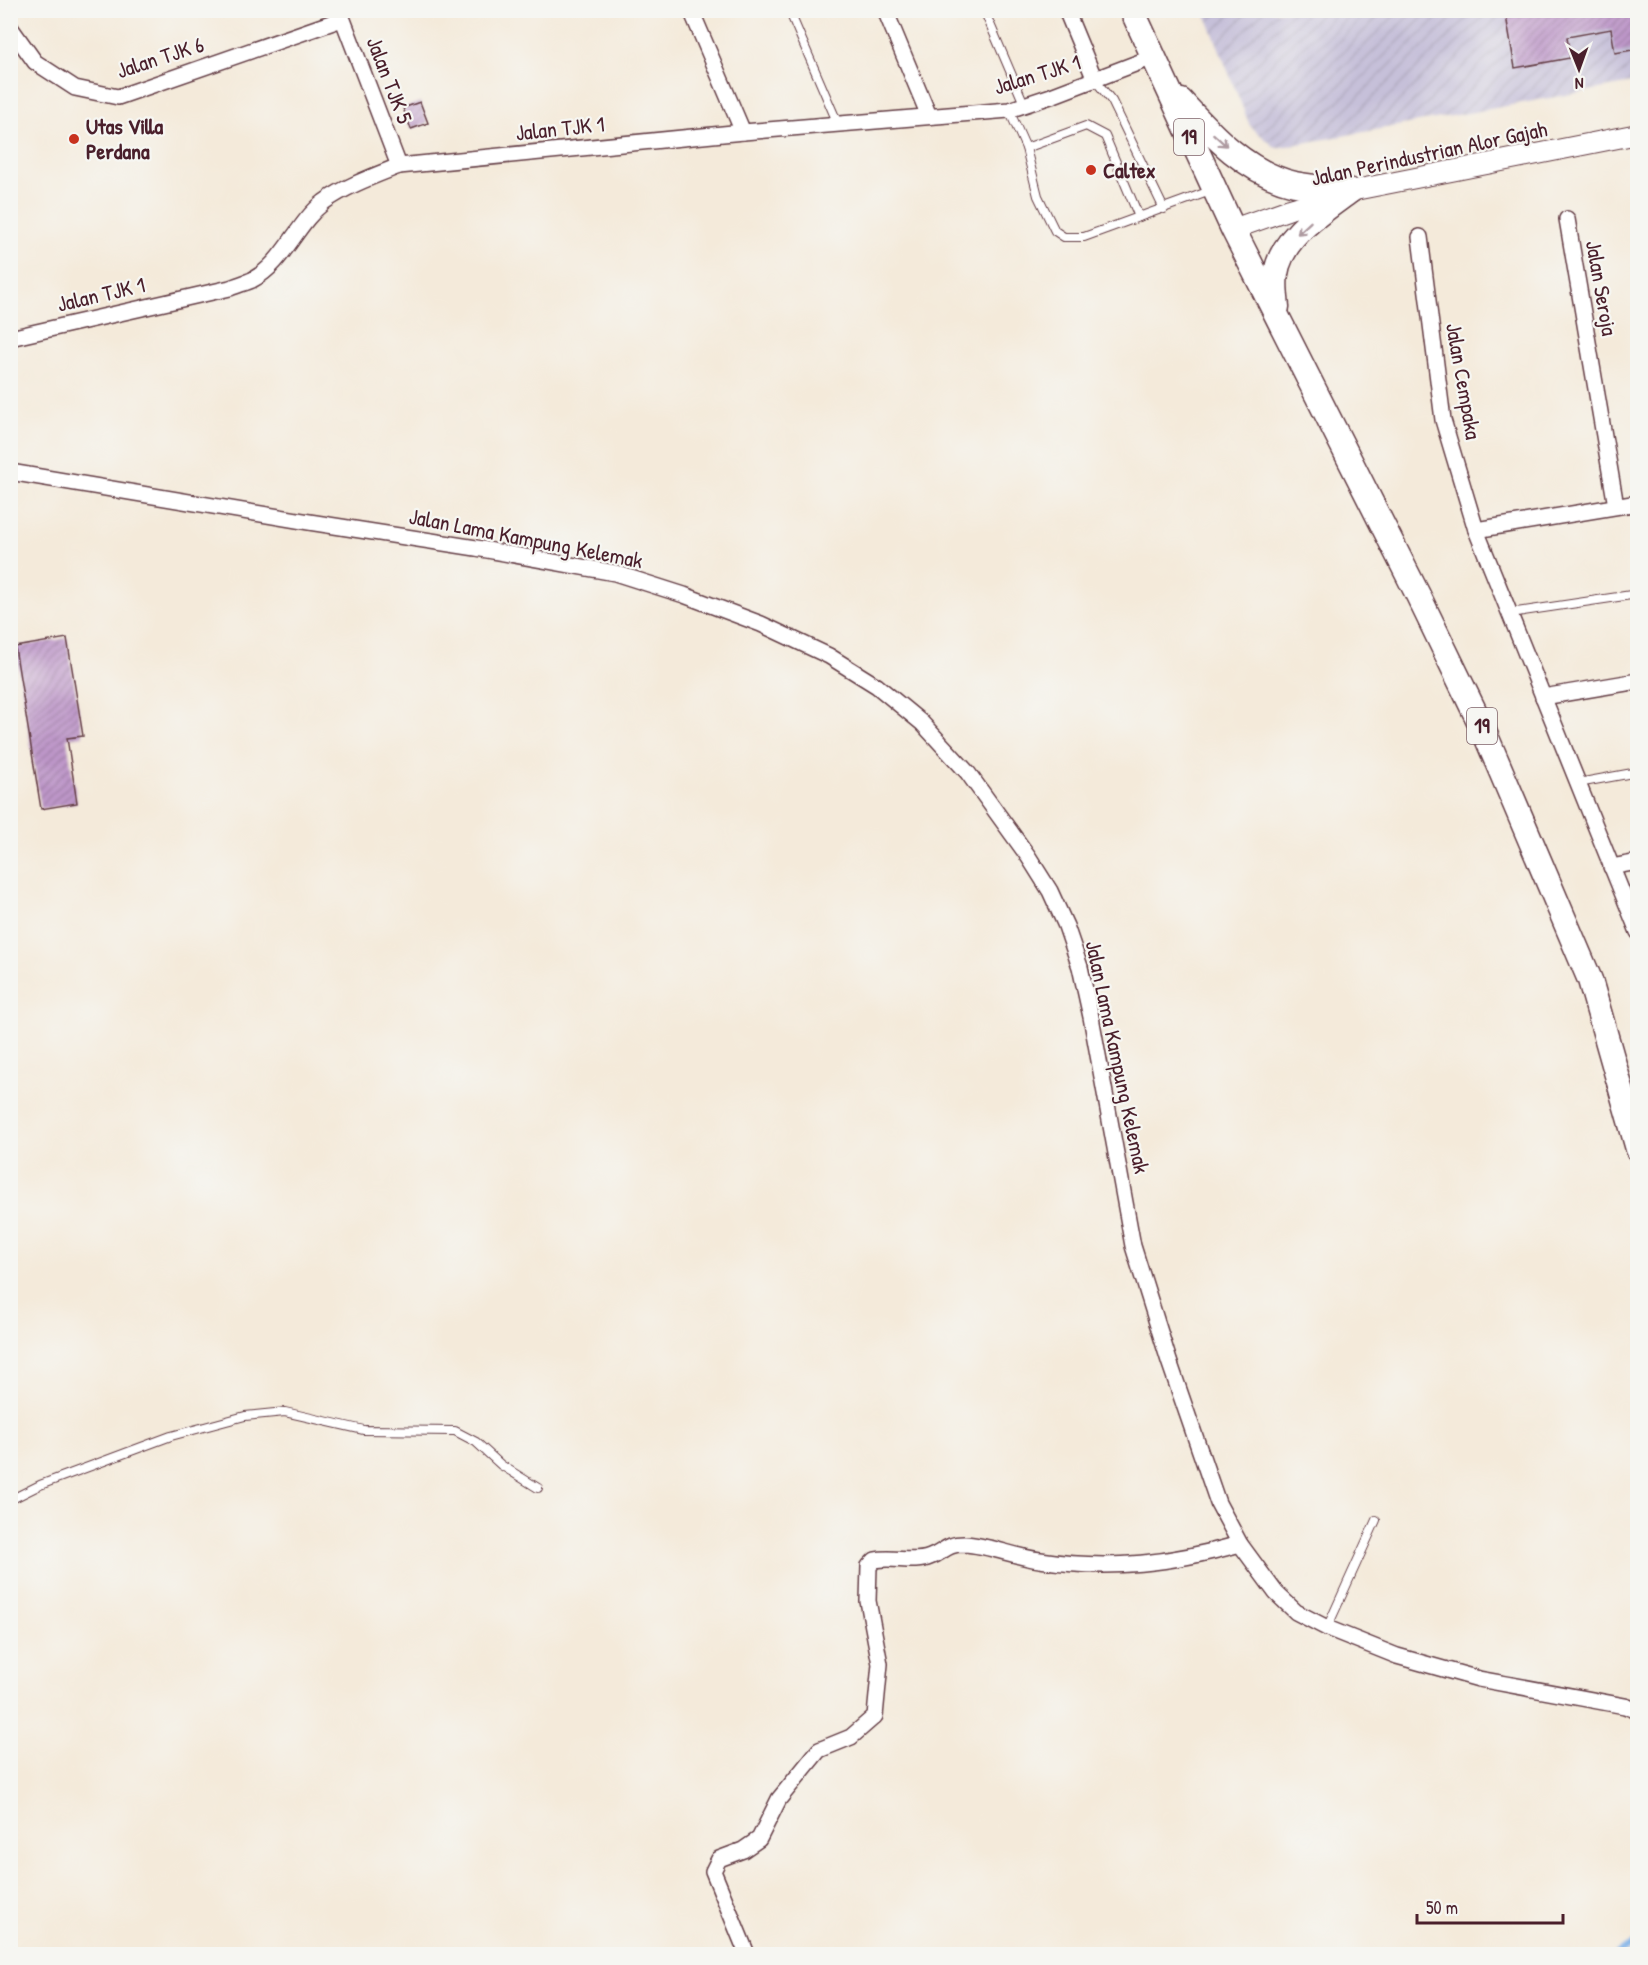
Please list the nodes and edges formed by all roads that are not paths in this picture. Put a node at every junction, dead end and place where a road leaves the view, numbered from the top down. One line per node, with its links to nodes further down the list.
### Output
1 (691, 10): 16 (street)
2 (789, 10): 15 (lane)
3 (885, 10): 14 (street)
4 (984, 10): 12 (lane)
5 (1066, 10): 10 (street)
6 (1132, 10): 9 (main road, 19)
7 (341, 15): 8 (street, Jalan TJK 6); 19 (street, Jalan TJK 5)
8 (10, 27)
9 (1153, 57): 10 (street, Jalan TJK 1); 11 (main road, 19)
10 (1095, 80): 12 (street, Jalan TJK 1); 22 (lane)
11 (1164, 83): 20 (main road, 19); 21 (main road, one-way to 21)
12 (1025, 106): 13 (street, Jalan TJK 1)
13 (1009, 110): 14 (street, Jalan TJK 1); 18 (lane)
14 (929, 116): 15 (street, Jalan TJK 1)
15 (838, 124): 16 (street, Jalan TJK 1)
16 (743, 132): 19 (street, Jalan TJK 1)
17 (1638, 134): 21 (street, Jalan Perindustrian Alor Gajah)
18 (1026, 148): 23 (lane); 23 (lane)
19 (399, 166): 28 (street, Jalan TJK 1)
20 (1215, 190): 22 (lane); 25 (main road, 19)
21 (1350, 191): 25 (street, Jalan Perindustrian Alor Gajah); 27 (main road, one-way to 27)
22 (1164, 208): 23 (lane)
23 (1139, 217)
24 (1567, 219): 31 (street, Jalan Seroja)
25 (1233, 229): 27 (main road, 19)
26 (1420, 237): 32 (street, Jalan Cempaka)
27 (1279, 322): 42 (main road, 19)
28 (10, 338)
29 (10, 472): 46 (street, Jalan Lama Kampung Kelemak)
30 (1638, 503): 31 (street)
31 (1616, 506): 32 (street)
32 (1476, 530): 34 (street, Jalan Cempaka)
33 (1638, 594): 34 (lane)
34 (1510, 614): 36 (street, Jalan Cempaka)
35 (1638, 681): 36 (street)
36 (1543, 697): 38 (street, Jalan Cempaka)
37 (1638, 772): 38 (lane)
38 (1578, 783): 40 (street, Jalan Cempaka)
39 (1638, 862): 40 (street)
40 (1611, 867): 41 (street, Jalan Cempaka)
41 (1638, 932)
42 (1638, 1149)
43 (538, 1488): 44 (lane)
44 (10, 1500)
45 (1376, 1520): 47 (lane)
46 (1240, 1544): 47 (street, Jalan Lama Kampung Kelemak); 49 (street)
47 (1327, 1628): 48 (street, Jalan Lama Kampung Kelemak)
48 (1638, 1710)
49 (747, 1954)

